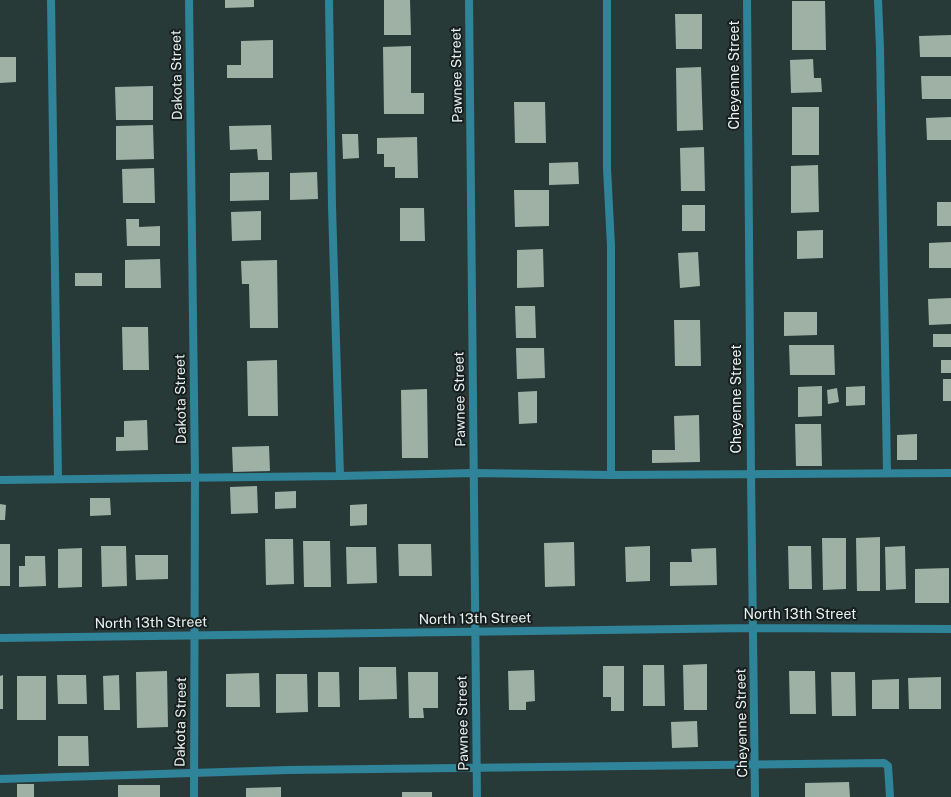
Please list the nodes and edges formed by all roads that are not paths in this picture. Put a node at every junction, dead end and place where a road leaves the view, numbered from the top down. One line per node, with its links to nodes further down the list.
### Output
1 (51, 0): 15 (street)
2 (190, 0): 14 (street, Dakota Street)
3 (329, 0): 13 (street)
4 (469, 0): 9 (street, Pawnee Street)
5 (607, 0): 12 (street)
6 (747, 0): 10 (street, Cheyenne Street)
7 (878, 0): 11 (street)
8 (951, 472): 11 (street)
9 (474, 473): 12 (street); 13 (street); 19 (street, Pawnee Street)
10 (751, 473): 11 (street); 12 (street); 17 (street, Cheyenne Street)
11 (887, 473)
12 (611, 475)
13 (340, 476): 14 (street)
14 (195, 477): 15 (street); 20 (street, Dakota Street)
15 (58, 478): 16 (street)
16 (0, 480)
17 (754, 628): 18 (street, North 13th Street); 19 (street, North 13th Street); 22 (street, Cheyenne Street)
18 (951, 629)
19 (476, 632): 20 (street, North 13th Street); 23 (street, Pawnee Street)
20 (195, 636): 21 (street, North 13th Street); 24 (street, Dakota Street)
21 (0, 638)
22 (755, 764): 23 (street); 28 (street, Cheyenne Street); 29 (street)
23 (477, 768): 24 (street); 27 (street, Pawnee Street)
24 (194, 773): 25 (street); 26 (street, Dakota Street)
25 (0, 779)
26 (194, 797)
27 (478, 797)
28 (755, 797)
29 (890, 797)

